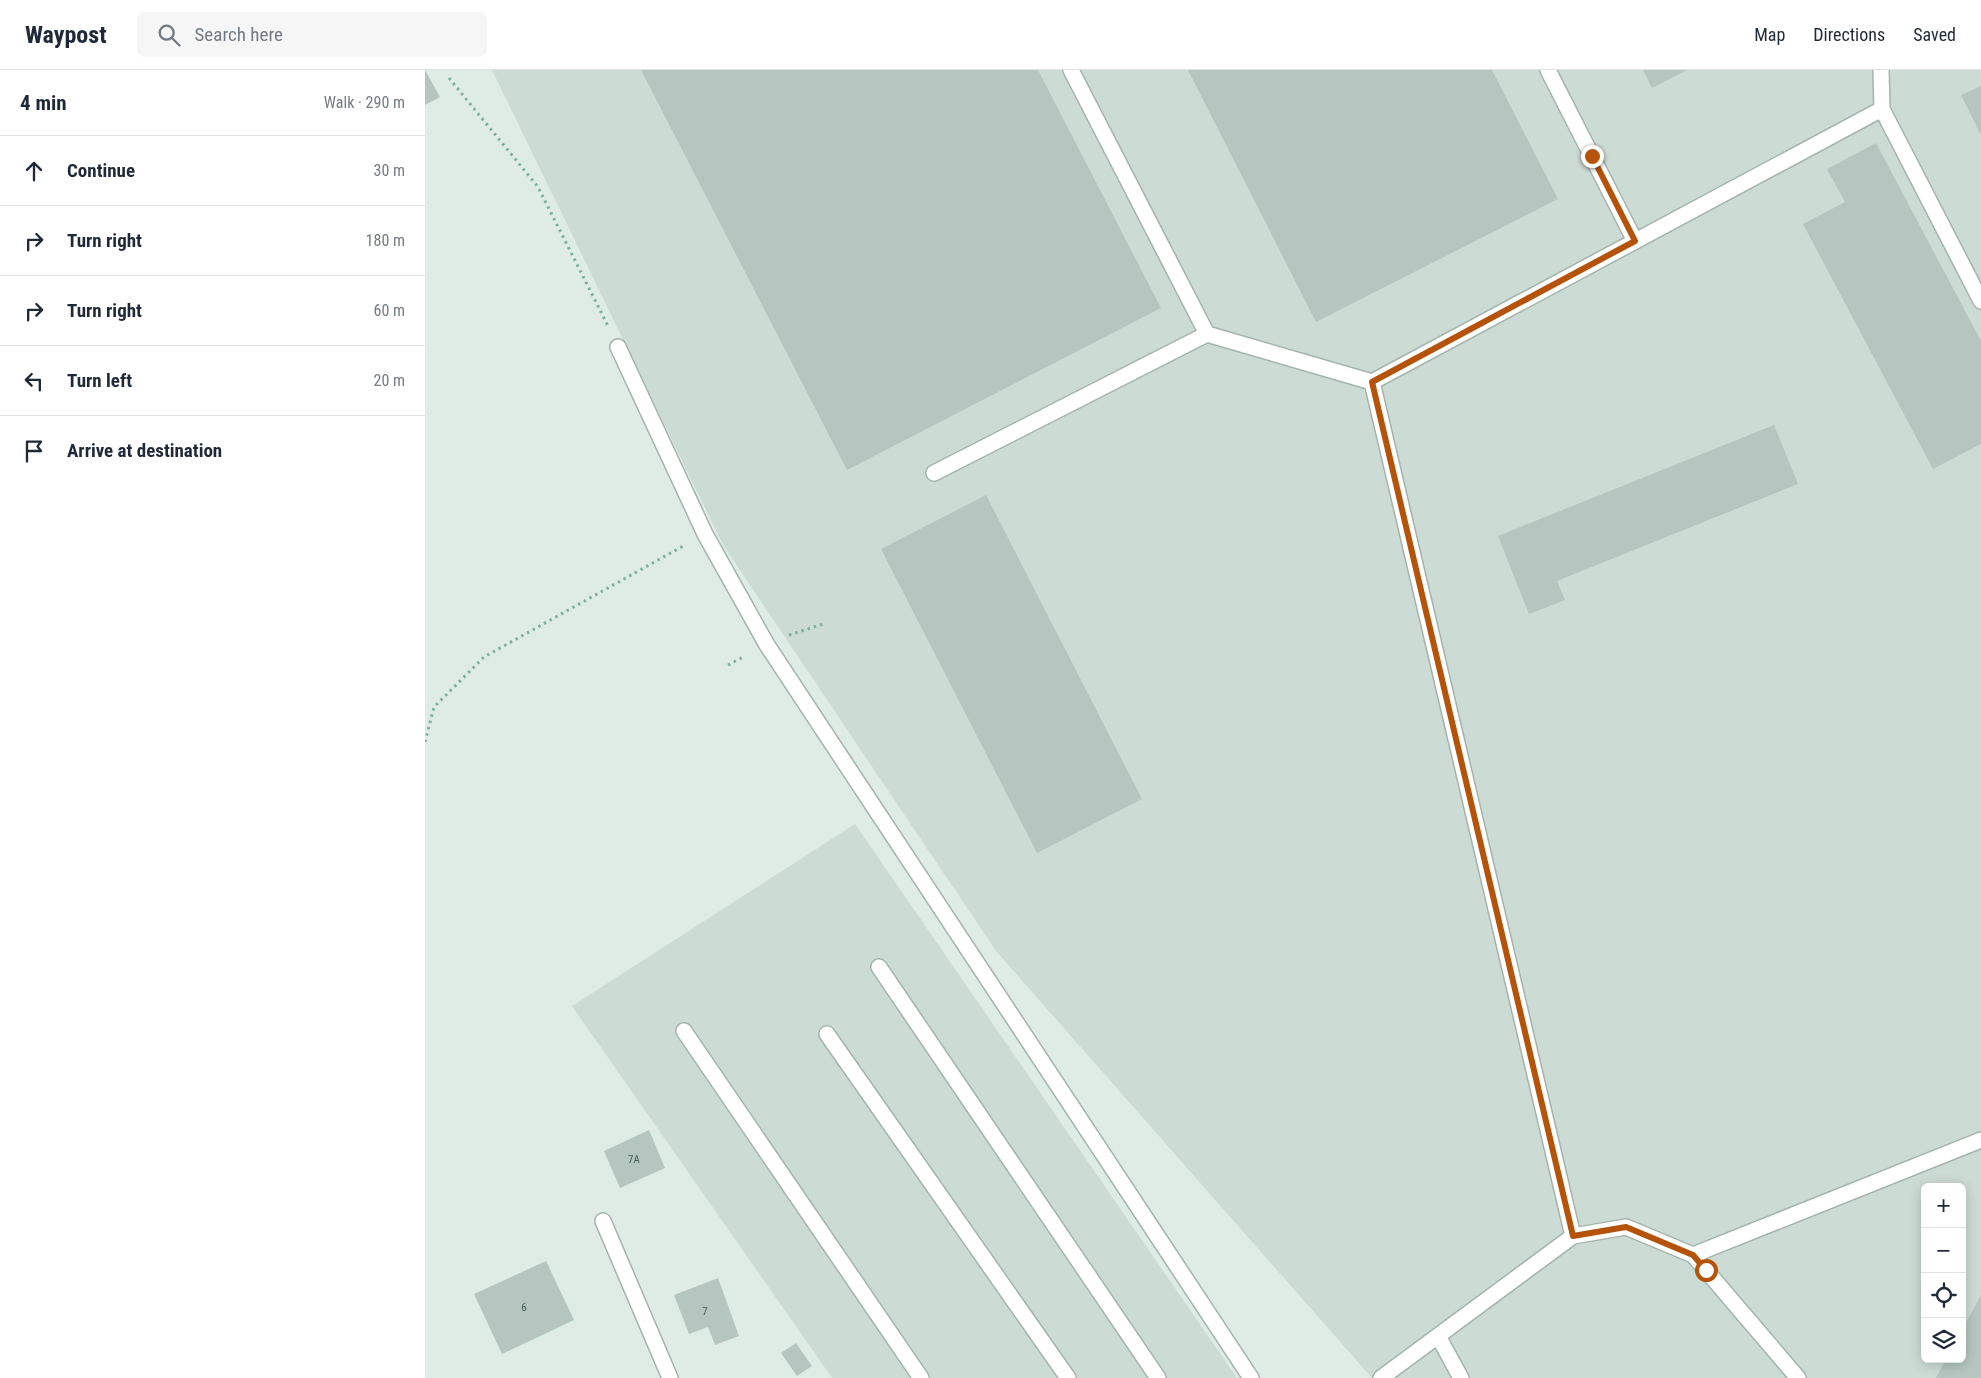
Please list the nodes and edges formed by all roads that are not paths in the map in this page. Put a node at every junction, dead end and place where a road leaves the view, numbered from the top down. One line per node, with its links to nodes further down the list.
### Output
1 (1071, 70): 7 (lane)
2 (1548, 70): 5 (lane)
3 (1881, 70): 4 (lane)
4 (1882, 109): 5 (lane); 6 (lane)
5 (1635, 241): 9 (lane)
6 (1981, 301)
7 (1207, 334): 9 (lane); 10 (lane)
8 (618, 347): 23 (lane)
9 (1372, 382): 16 (lane)
10 (934, 473)
11 (879, 967): 22 (lane)
12 (684, 1031): 20 (lane)
13 (827, 1034): 21 (lane)
14 (1981, 1140): 17 (lane)
15 (603, 1221): 19 (lane)
16 (1573, 1236): 17 (lane); 18 (lane)
17 (1693, 1255): 26 (lane)
18 (1438, 1336): 24 (lane); 25 (lane)
19 (670, 1378)
20 (921, 1378)
21 (1068, 1378)
22 (1158, 1378)
23 (1251, 1378)
24 (1381, 1378)
25 (1461, 1378)
26 (1797, 1378)

